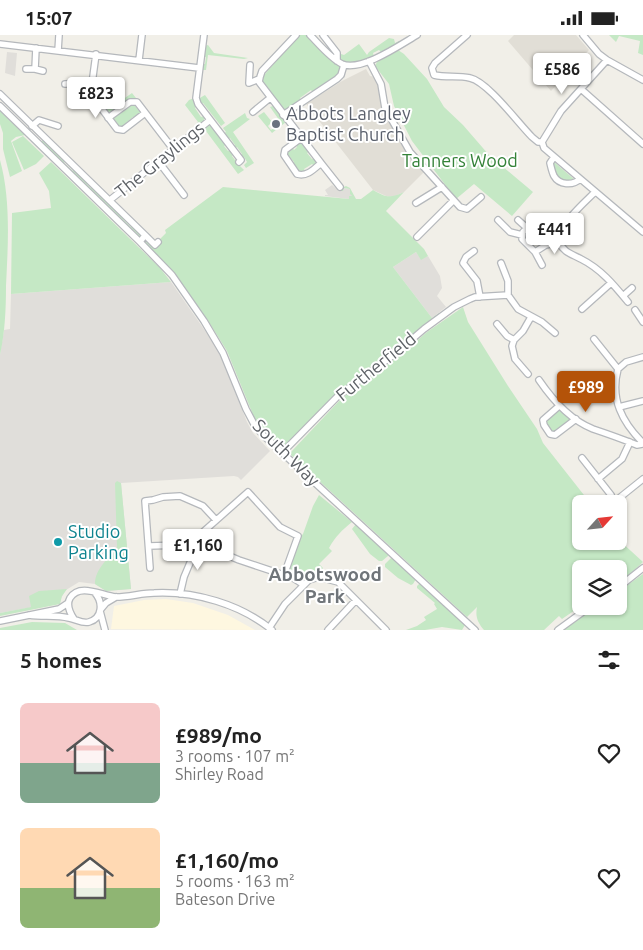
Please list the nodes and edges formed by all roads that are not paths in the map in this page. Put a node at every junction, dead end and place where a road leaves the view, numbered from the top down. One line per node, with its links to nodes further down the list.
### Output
1 (59, 35): 12 (street)
2 (142, 35): 14 (street)
3 (204, 35): 20 (street)
4 (296, 35): 24 (street)
5 (310, 35): 16 (street)
6 (323, 35): 16 (street)
7 (417, 35): 17 (street)
8 (467, 35): 42 (street)
9 (583, 35): 15 (street)
10 (0, 43): 11 (street)
11 (36, 48): 12 (street); 22 (street)
12 (58, 51): 13 (street)
13 (96, 54): 14 (street); 27 (street)
14 (139, 59): 20 (street)
15 (606, 60): 25 (street); 28 (street)
16 (337, 61): 19 (street)
17 (369, 61): 19 (street); 51 (street)
18 (250, 65): 24 (street)
19 (344, 65): 34 (street)
20 (199, 68): 36 (street)
21 (26, 69): 22 (street)
22 (35, 69): 23 (street)
23 (43, 71)
24 (259, 79): 30 (street)
25 (643, 80)
26 (69, 83): 27 (street)
27 (92, 83): 35 (street)
28 (581, 89): 42 (street); 43 (street)
29 (0, 94): 37 (street)
30 (270, 99): 32 (street); 34 (street)
31 (0, 107): 41 (street, South Way)
32 (253, 112)
33 (146, 113): 35 (street); 35 (street); 44 (street)
34 (283, 115): 40 (street)
35 (108, 118)
36 (210, 120): 44 (street, The Graylings); 46 (street)
37 (32, 125): 38 (street); 39 (street)
38 (58, 126)
39 (43, 135): 41 (street); 55 (street)
40 (301, 138): 48 (street); 48 (street)
41 (37, 142): 64 (street, South Way)
42 (542, 142): 45 (street)
43 (643, 145)
44 (173, 149): 47 (street, The Graylings)
45 (554, 157): 49 (street); 49 (street)
46 (241, 160)
47 (158, 161): 53 (street); 55 (street, The Graylings)
48 (321, 163): 50 (street)
49 (580, 179): 52 (street)
50 (340, 187)
51 (442, 187): 56 (street); 57 (street)
52 (595, 192): 60 (street); 66 (street)
53 (184, 195)
54 (481, 197): 56 (street)
55 (110, 200): 61 (street)
56 (453, 201): 63 (street)
57 (416, 203)
58 (498, 220): 62 (street)
59 (518, 220): 62 (street)
60 (643, 232)
61 (145, 235): 64 (street); 65 (street)
62 (522, 235): 68 (street)
63 (417, 237)
64 (140, 241): 95 (street, South Way)
65 (158, 242)
66 (559, 243): 68 (street); 71 (street)
67 (474, 251): 75 (street)
68 (535, 252): 70 (street)
69 (501, 263): 73 (street)
70 (542, 265)
71 (611, 283): 74 (street); 77 (street)
72 (632, 288): 74 (street)
73 (508, 295): 75 (street, Furtherfield); 79 (street)
74 (623, 296): 76 (street)
75 (480, 297): 95 (street, Furtherfield)
76 (628, 302)
77 (582, 309)
78 (635, 310): 80 (street)
79 (531, 317): 82 (street); 84 (street)
80 (643, 322)
81 (497, 324): 84 (street)
82 (555, 333)
83 (594, 339): 86 (street)
84 (514, 340): 87 (street)
85 (643, 357): 86 (street)
86 (618, 369): 91 (street)
87 (528, 374)
88 (538, 380): 90 (street)
89 (643, 401): 91 (street)
90 (559, 406): 92 (street); 92 (street)
91 (619, 407): 94 (street)
92 (576, 419): 93 (street)
93 (630, 442): 94 (street); 97 (street)
94 (643, 443)
95 (282, 453): 124 (street, South Way)
96 (582, 458): 97 (street)
97 (598, 479): 99 (street)
98 (643, 479): 100 (street)
99 (611, 495)
100 (624, 495)
101 (216, 520): 102 (street); 103 (street); 107 (street)
102 (198, 543): 104 (street); 107 (street)
103 (149, 546): 104 (street); 105 (street)
104 (195, 550): 111 (street)
105 (150, 568)
106 (643, 568): 108 (street)
107 (284, 575): 109 (street)
108 (627, 581)
109 (304, 585): 113 (street); 121 (street)
110 (95, 593): 112 (street); 114 (street); 115 (street)
111 (180, 594): 112 (street); 121 (street)
112 (116, 597): 115 (street)
113 (356, 600): 122 (street); 123 (street)
114 (68, 603): 116 (street); 118 (street)
115 (100, 610): 120 (street); 120 (street)
116 (29, 615): 118 (street); 119 (street)
117 (579, 615): 125 (street)
118 (74, 619): 120 (street)
119 (0, 621)
120 (87, 622)
121 (271, 629)
122 (328, 630)
123 (386, 630)
124 (475, 630)
125 (558, 630)

